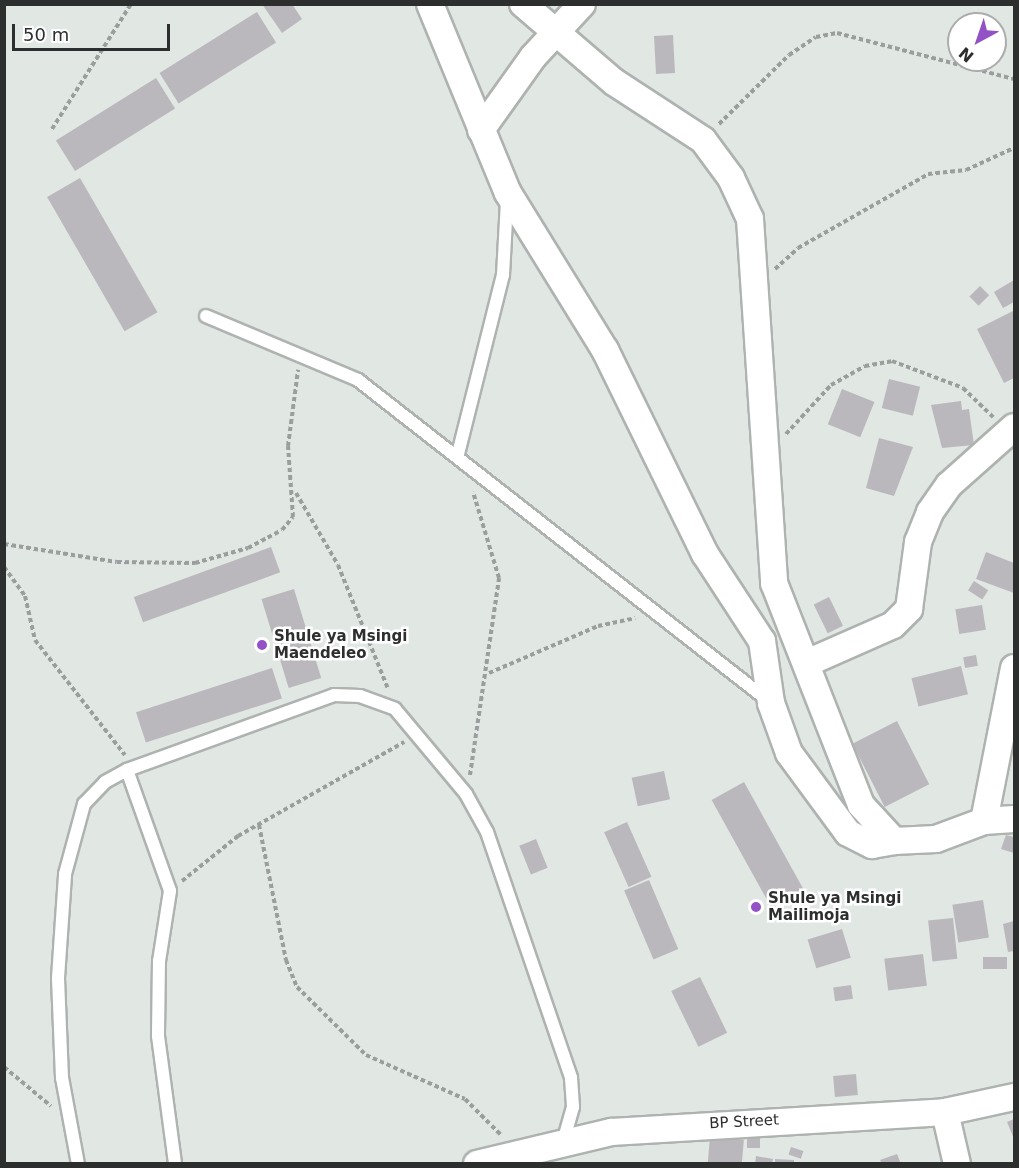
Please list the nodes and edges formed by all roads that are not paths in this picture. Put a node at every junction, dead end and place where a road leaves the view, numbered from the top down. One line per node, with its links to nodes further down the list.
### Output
1 (430, 4): 5 (street)
2 (523, 4): 4 (street)
3 (582, 4): 4 (street)
4 (555, 33): 5 (street); 10 (street)
5 (481, 130): 6 (street)
6 (508, 193): 9 (lane); 12 (street)
7 (206, 316): 9 (lane)
8 (1011, 430): 10 (street)
9 (462, 458): 12 (lane)
10 (807, 663): 16 (street)
11 (1014, 668): 15 (street)
12 (771, 703): 16 (street)
13 (131, 768): 19 (lane); 20 (lane); 21 (lane)
14 (1014, 819): 15 (street)
15 (984, 821): 16 (street)
16 (894, 842)
17 (1014, 1097): 18 (street, BP Street)
18 (945, 1112): 19 (street, BP Street); 23 (street)
19 (560, 1153): 22 (street, BP Street)
20 (78, 1164)
21 (175, 1164)
22 (477, 1164)
23 (957, 1164)

